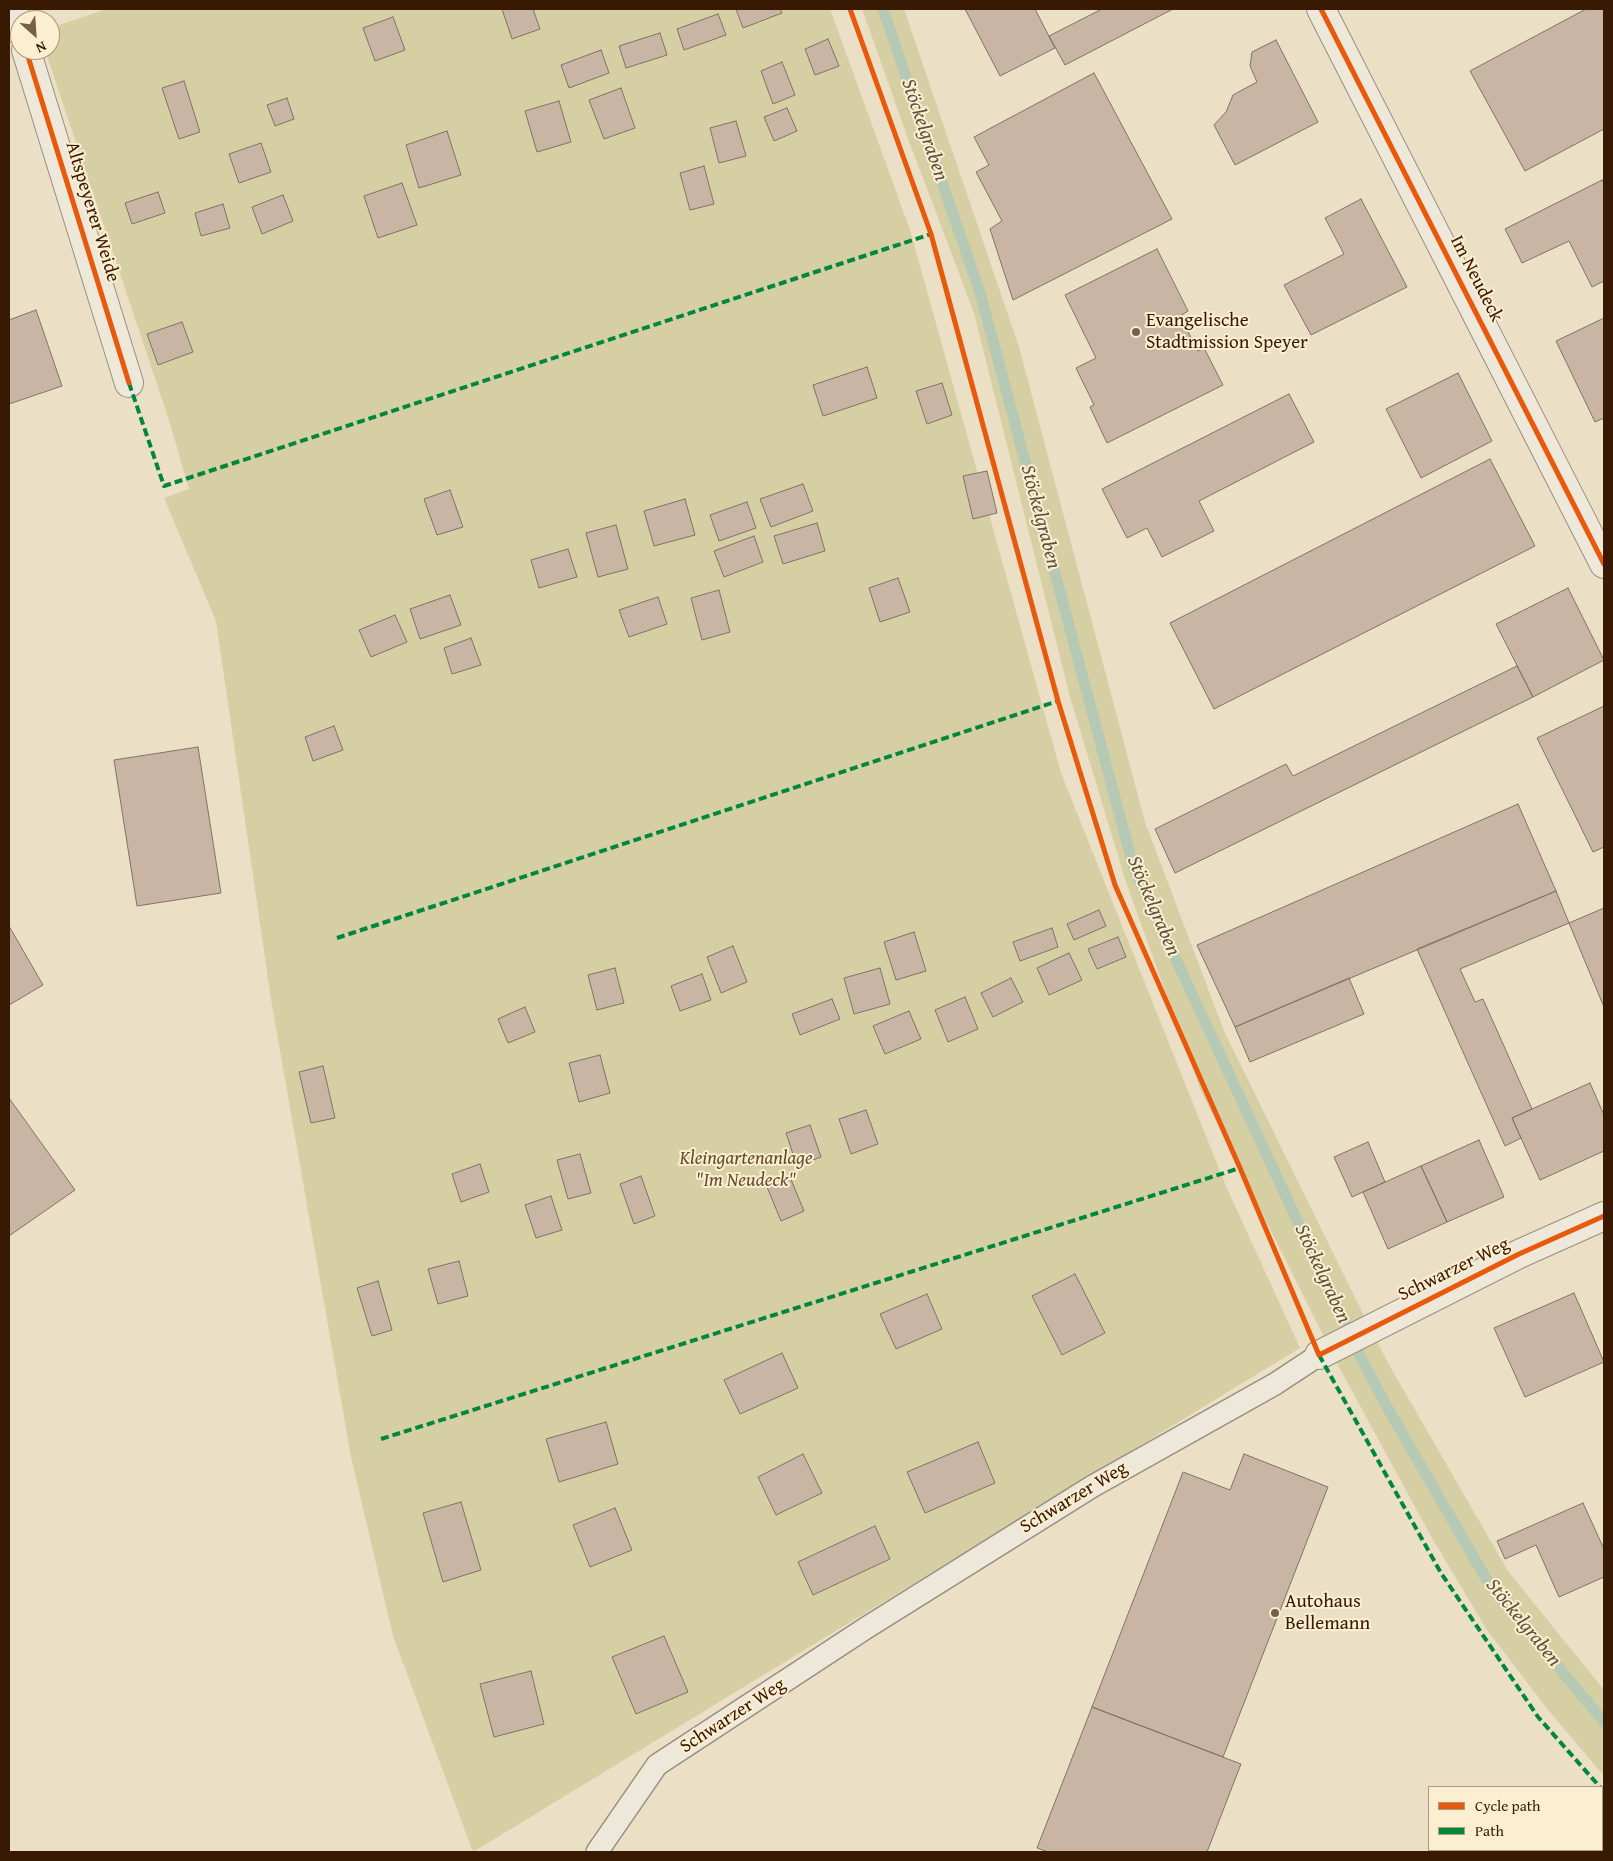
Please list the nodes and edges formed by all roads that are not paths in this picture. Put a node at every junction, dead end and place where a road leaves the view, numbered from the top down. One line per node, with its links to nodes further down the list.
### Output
1 (1321, 9): 4 (street, Im Neudeck)
2 (29, 60): 3 (street, Altspeyerer Weide)
3 (129, 383)
4 (1604, 564)
5 (1604, 1216): 6 (street, Schwarzer Weg)
6 (1324, 1352): 7 (lane, Schwarzer Weg)
7 (597, 1852)

